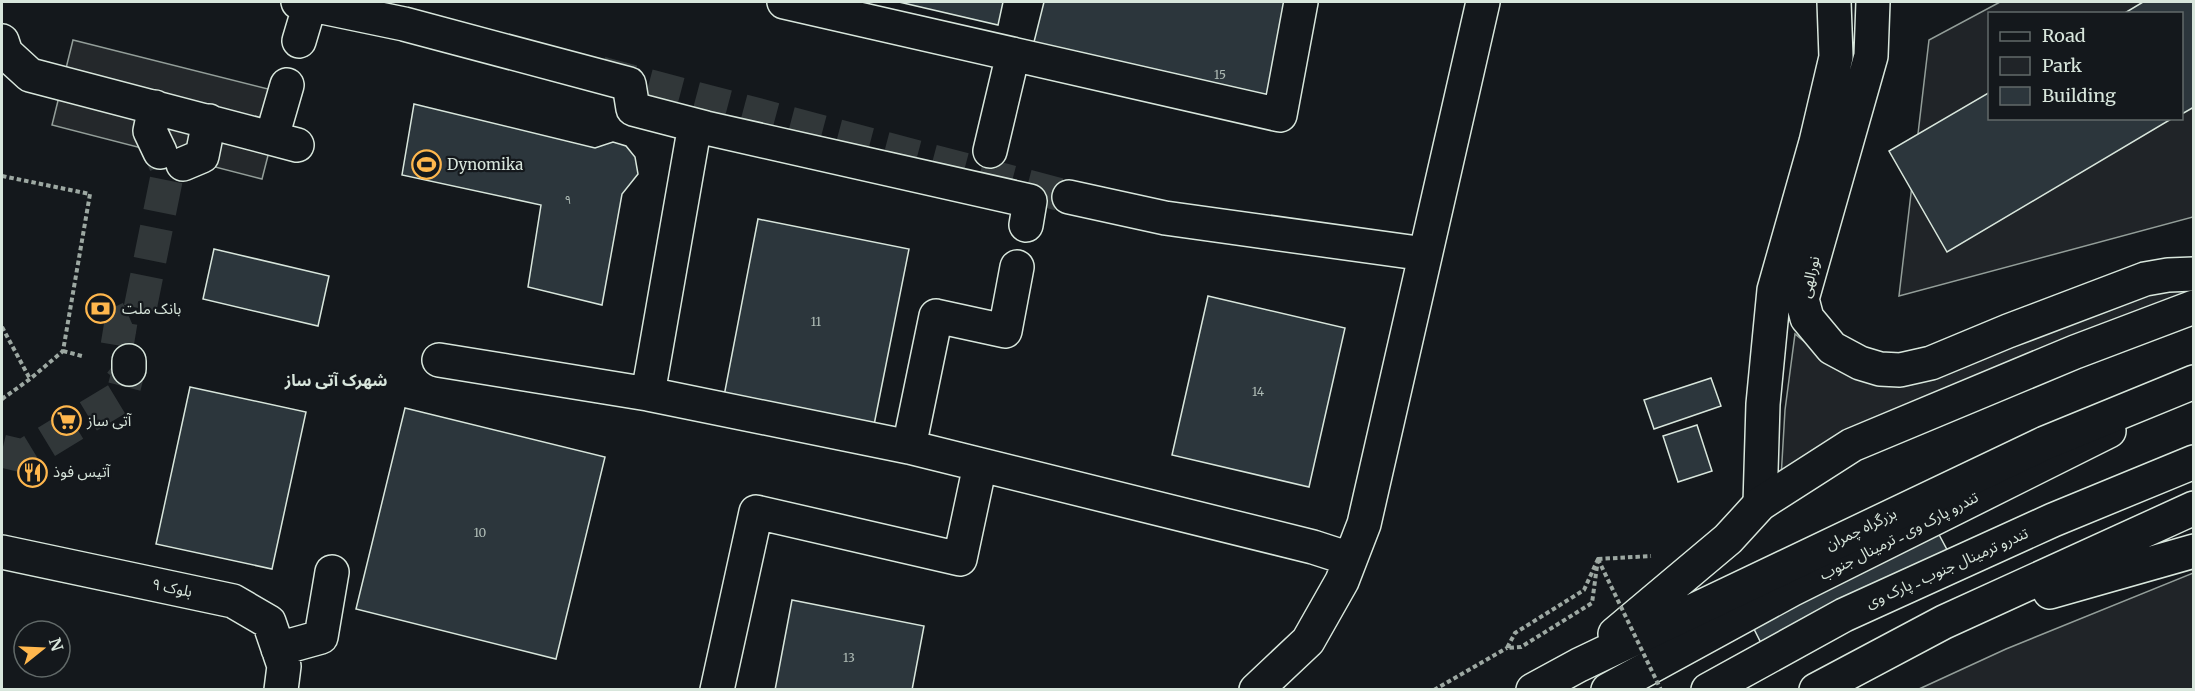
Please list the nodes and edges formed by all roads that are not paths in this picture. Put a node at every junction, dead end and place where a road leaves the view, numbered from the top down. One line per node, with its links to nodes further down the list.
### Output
1 (784, 2): 9 (main road)
2 (1301, 2): 9 (main road)
3 (1483, 2): 17 (main road)
4 (1834, 2): 28 (main road, نورالهی)
5 (1873, 2): 19 (main road, نورالهی)
6 (304, 3): 8 (main road); 16 (main road)
7 (2, 41): 11 (main road)
8 (300, 41)
9 (1013, 54): 14 (main road)
10 (286, 85): 12 (main road)
11 (154, 107): 12 (main road); 12 (main road)
12 (209, 121)
13 (693, 136): 24 (main road)
14 (990, 151)
15 (1068, 197): 17 (main road)
16 (1026, 225)
17 (1425, 254): 32 (main road)
18 (1017, 267): 25 (main road)
19 (2193, 274)
20 (2193, 307): 28 (main road)
21 (439, 360): 24 (main road)
22 (2193, 382): 36 (main road, بزرگراه چمران)
23 (2193, 389): 41 (main road, تندرو پارک وی ـ ترمینال جنوب)
24 (648, 394): 25 (main road)
25 (909, 447): 27 (main road)
26 (2193, 462): 42 (main road, تندرو ترمینال جنوب ـ پارک وی)
27 (980, 465): 32 (main road); 38 (main road)
28 (1760, 504): 36 (main road)
29 (2193, 508): 34 (main road)
30 (2193, 551): 34 (main road)
31 (2, 552): 35 (main road, بلوک ۹)
32 (1350, 559): 39 (main road)
33 (332, 572): 35 (main road)
34 (1944, 622): 43 (main road)
35 (278, 649): 37 (main road, بلوک ۹)
36 (1578, 665): 40 (main road, بزرگراه چمران)
37 (281, 690)
38 (717, 690)
39 (1256, 690)
40 (1533, 690)
41 (1608, 690)
42 (1707, 690)
43 (1816, 690)

